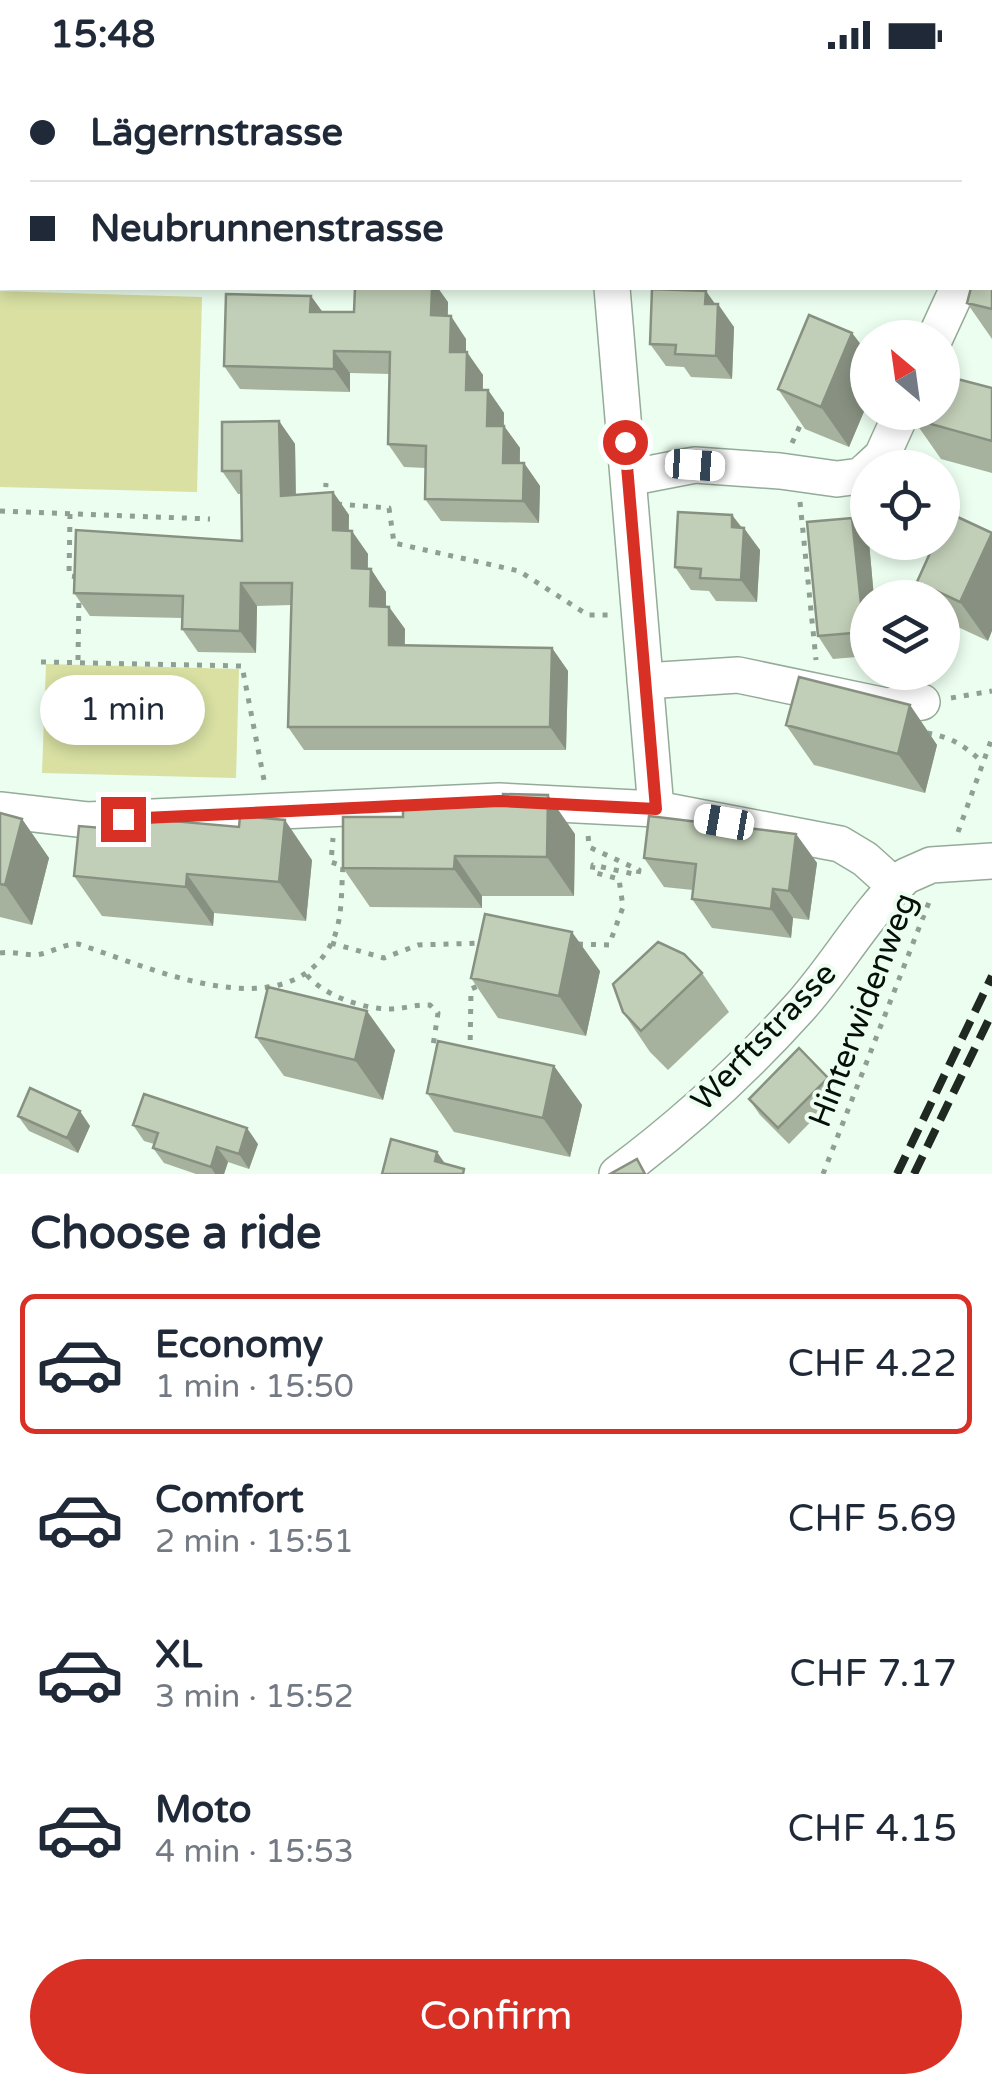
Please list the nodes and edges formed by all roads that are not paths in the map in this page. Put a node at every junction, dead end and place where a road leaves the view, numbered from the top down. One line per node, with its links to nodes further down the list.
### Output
1 (612, 290): 4 (street)
2 (957, 290): 3 (street)
3 (943, 320)
4 (628, 478): 5 (street); 6 (street)
5 (850, 478)
6 (645, 682): 7 (street); 8 (street)
7 (922, 702)
8 (656, 809): 9 (street); 11 (street)
9 (0, 810)
10 (968, 862): 11 (street)
11 (895, 886): 12 (street, Werftstrasse)
12 (617, 1174)

